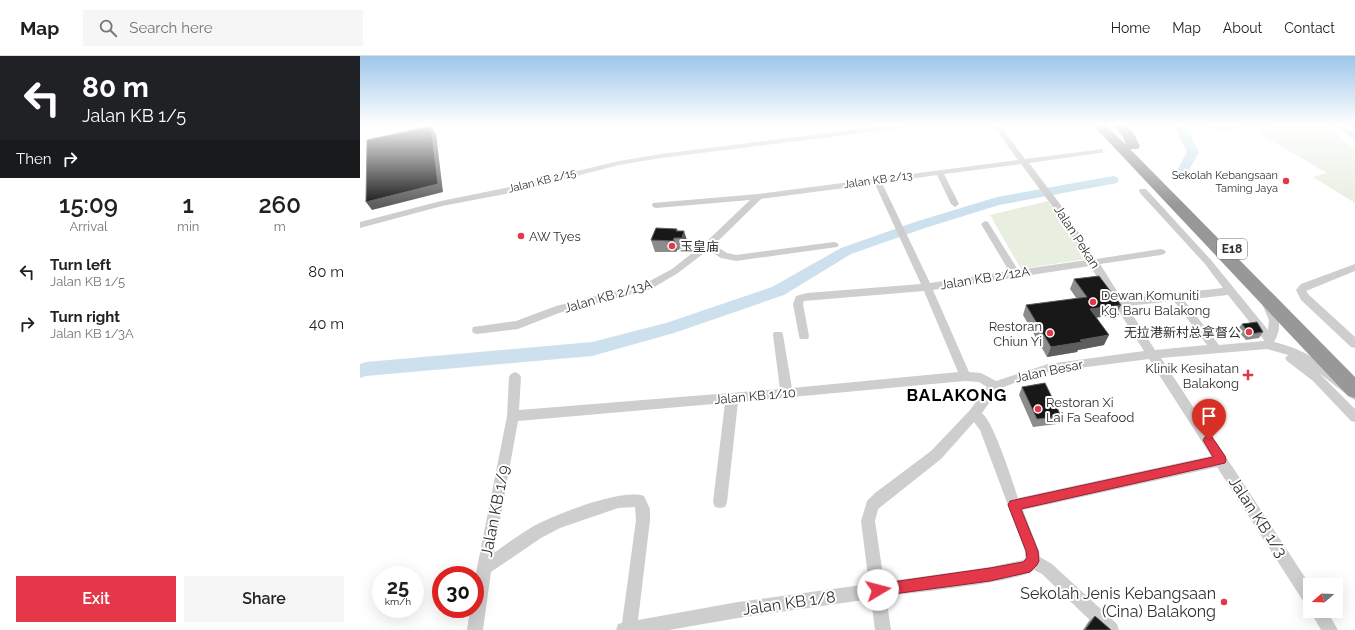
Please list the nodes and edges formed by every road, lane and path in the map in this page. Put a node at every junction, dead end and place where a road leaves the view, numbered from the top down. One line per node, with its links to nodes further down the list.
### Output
1 (703, 151): 16 (street, Jalan KB 2/15)
2 (1017, 151): 7 (street, Jalan Pekan)
3 (1100, 151): 7 (street, Jalan KB 2/13)
4 (1115, 151): 12 (highway)
5 (1124, 151): 12 (highway, E18)
6 (1138, 151): 36 (highway, E18)
7 (1024, 160): 8 (street, Jalan KB 2/13); 20 (street, Jalan Pekan)
8 (939, 172): 9 (street, Jalan KB 2/13); 13 (street)
9 (877, 180): 11 (street, Jalan KB 2/13); 24 (street)
10 (1143, 191): 25 (street)
11 (758, 197): 14 (street, Jalan KB 2/13); 17 (street, Jalan KB 2/13A)
12 (1173, 201): 26 (highway, E18)
13 (955, 204)
14 (656, 205)
15 (985, 224): 22 (street)
16 (360, 225)
17 (708, 245): 18 (street); 29 (street, Jalan KB 2/13A)
18 (834, 245)
19 (1161, 252): 20 (street, Jalan KB 2/12A)
20 (1093, 261): 22 (street, Jalan KB 2/12A); 28 (street, Jalan Pekan)
21 (1351, 268): 23 (street); 33 (street)
22 (1015, 273): 24 (street, Jalan KB 2/12A)
23 (1355, 276)
24 (927, 287): 31 (street, Jalan KB 2/12A); 37 (street)
25 (1231, 290): 27 (street); 32 (street)
26 (1263, 295): 32 (street); 40 (highway, E18)
27 (1176, 297): 28 (street); 34 (street)
28 (1120, 303): 35 (street, Jalan Pekan)
29 (477, 330)
30 (778, 335): 41 (street)
31 (804, 336)
32 (1266, 344): 34 (street, Jalan Besar); 42 (street, Jalan Besar); 46 (street)
33 (1355, 344)
34 (1215, 348): 35 (street, Jalan Besar)
35 (1153, 354): 39 (street, Jalan Besar); 47 (street, Jalan KB 1/3)
36 (1355, 373)
37 (964, 376): 39 (street, Jalan KB 1/10); 41 (street, Jalan KB 1/10)
38 (515, 377): 45 (street, Jalan KB 1/9)
39 (995, 386): 44 (street)
40 (1355, 390)
41 (786, 393): 43 (street, Jalan KB 1/10)
42 (1355, 395)
43 (732, 398): 45 (street, Jalan KB 1/10); 48 (street)
44 (974, 414): 49 (street); 53 (street)
45 (514, 416): 51 (street, Jalan KB 1/9)
46 (1355, 417)
47 (1221, 460): 49 (street); 52 (street, Jalan KB 1/3)
48 (720, 502)
49 (1014, 505): 50 (street)
50 (1029, 564): 53 (street, Jalan KB 1/8); 59 (street)
51 (484, 568): 57 (street)
52 (1303, 588)
53 (878, 590): 57 (street, Jalan KB 1/8); 58 (street)
54 (478, 618): 56 (street, Jalan KB 1/9)
55 (1322, 618): 60 (street)
56 (476, 630)
57 (626, 630)
58 (883, 630)
59 (1111, 630)
60 (1330, 630)

